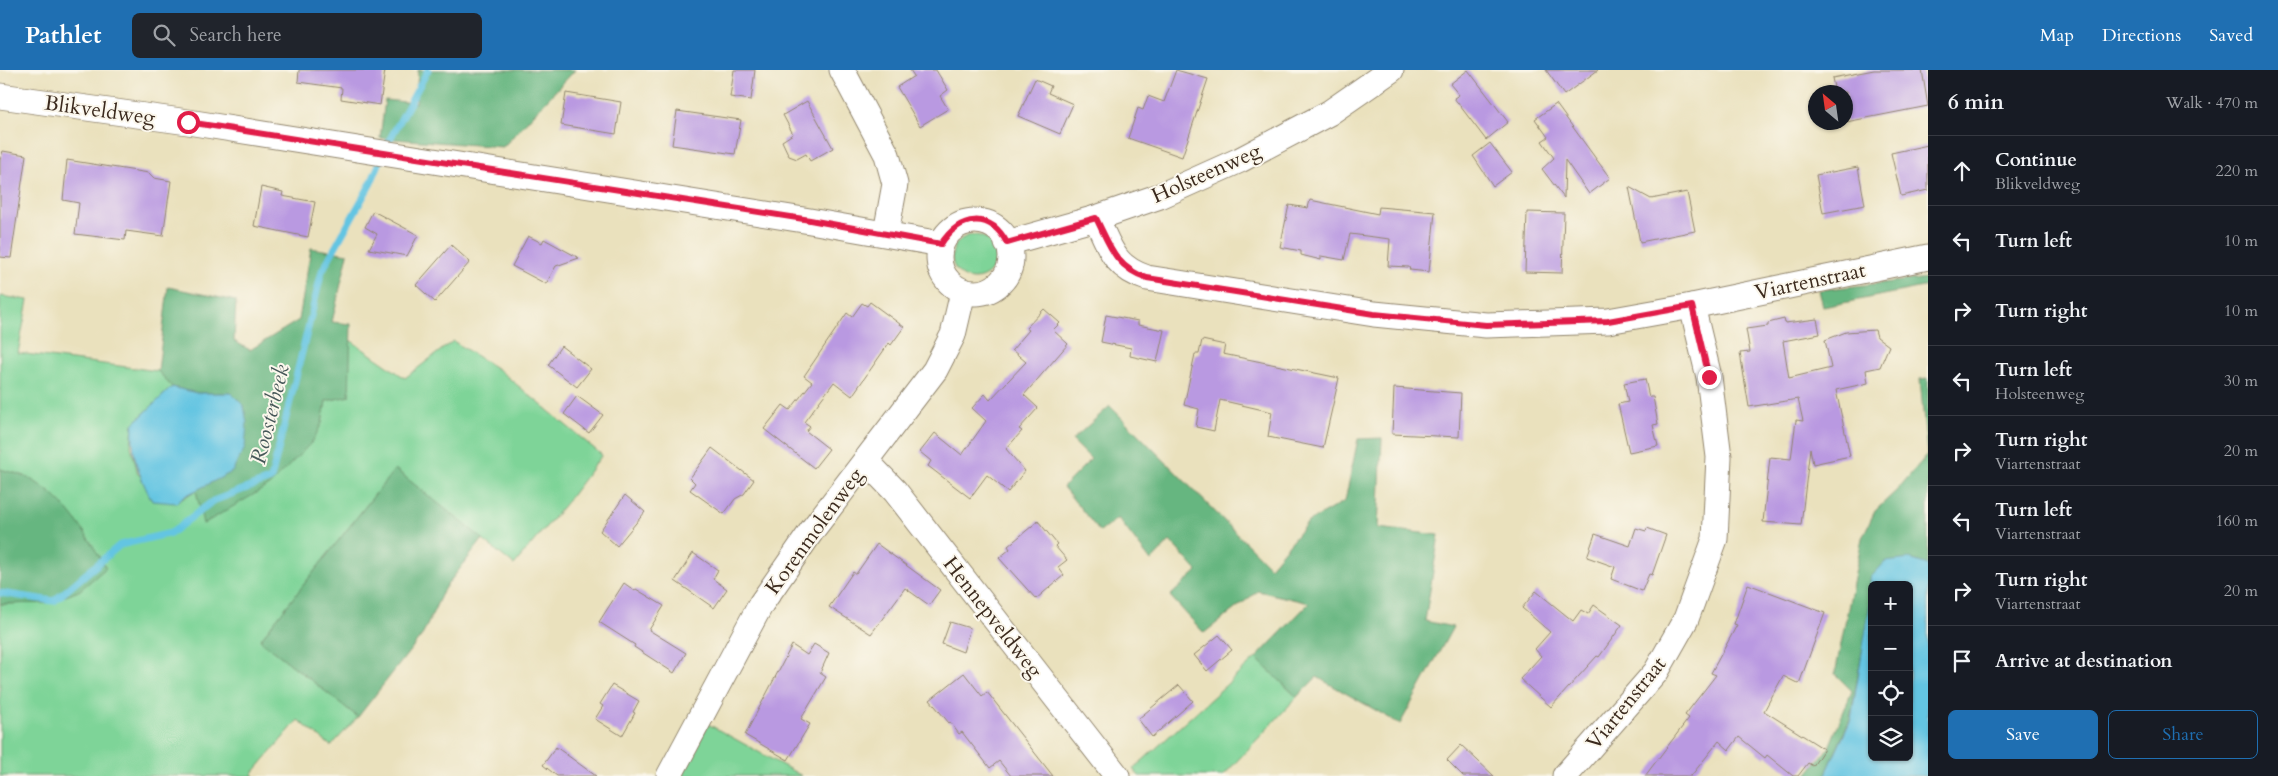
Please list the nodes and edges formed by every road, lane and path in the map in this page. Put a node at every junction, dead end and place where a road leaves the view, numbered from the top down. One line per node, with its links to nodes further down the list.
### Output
1 (842, 70): 5 (street)
2 (1391, 70): 4 (street, Holsteenweg)
3 (0, 96): 5 (street, Blikveldweg)
4 (1096, 218): 6 (street, Holsteenweg); 10 (street, Viartenstraat)
5 (886, 234): 7 (street, Blikveldweg)
6 (1007, 243): 7 (street); 9 (street)
7 (941, 244): 9 (street)
8 (1928, 256): 10 (street, Viartenstraat)
9 (964, 292): 11 (street, Korenmolenweg)
10 (1692, 306): 14 (street, Viartenstraat)
11 (866, 461): 12 (street, Korenmolenweg); 13 (street, Hennepveldweg)
12 (669, 776)
13 (1117, 776)
14 (1565, 776)

